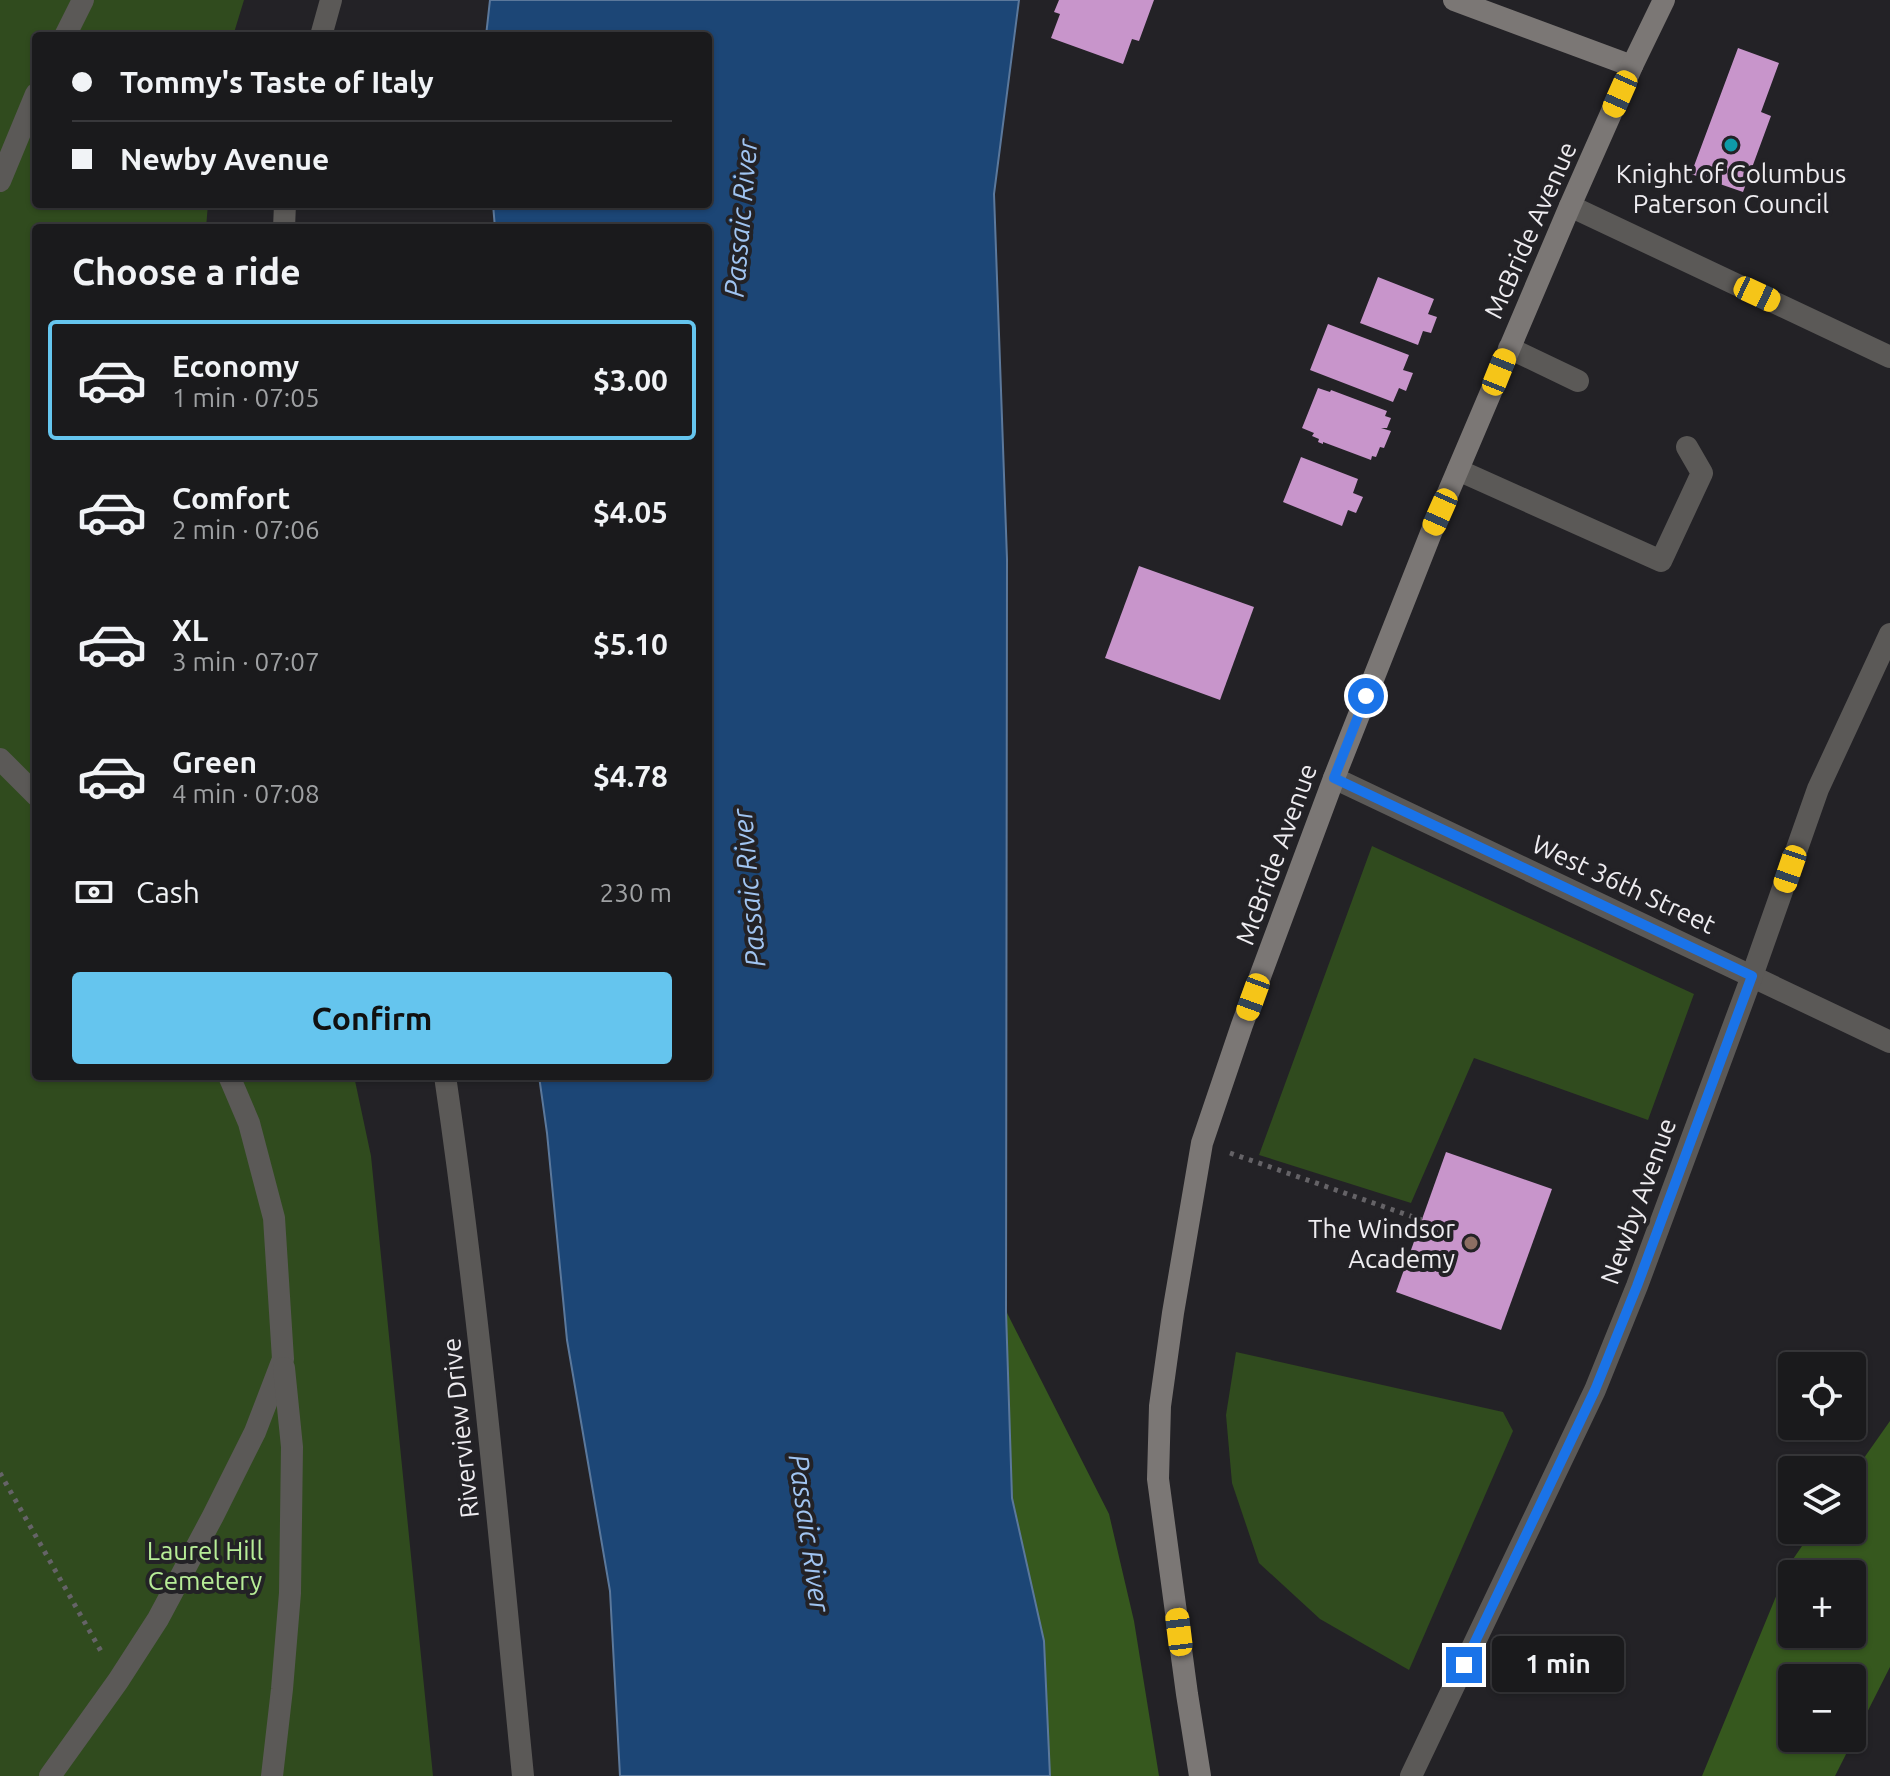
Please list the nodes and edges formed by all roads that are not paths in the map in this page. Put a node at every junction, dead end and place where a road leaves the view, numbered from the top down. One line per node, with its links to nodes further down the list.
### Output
1 (83, 0): 5 (street)
2 (331, 0): 6 (street)
3 (1454, 0): 7 (main road)
4 (1664, 0): 7 (main road, McBride Avenue)
5 (67, 32)
6 (322, 32)
7 (1632, 66): 10 (main road, McBride Avenue)
8 (32, 104): 9 (street)
9 (0, 181)
10 (1570, 206): 11 (main road, McBride Avenue); 12 (street)
11 (1509, 348): 13 (street); 15 (main road, McBride Avenue)
12 (1890, 357)
13 (1578, 381)
14 (1687, 447): 15 (street)
15 (1458, 470): 18 (main road, McBride Avenue)
16 (1890, 634): 20 (street, Newby Avenue)
17 (0, 759): 19 (street)
18 (1334, 778): 20 (street, West 36th Street); 28 (main road, McBride Avenue)
19 (32, 791)
20 (1752, 976): 21 (street, West 36th Street); 29 (street, Newby Avenue)
21 (1890, 1042)
22 (231, 1080): 24 (street)
23 (446, 1080): 27 (street, Riverview Drive)
24 (283, 1359): 25 (street); 26 (street)
25 (50, 1776)
26 (272, 1776)
27 (523, 1776)
28 (1200, 1776)
29 (1411, 1776)

